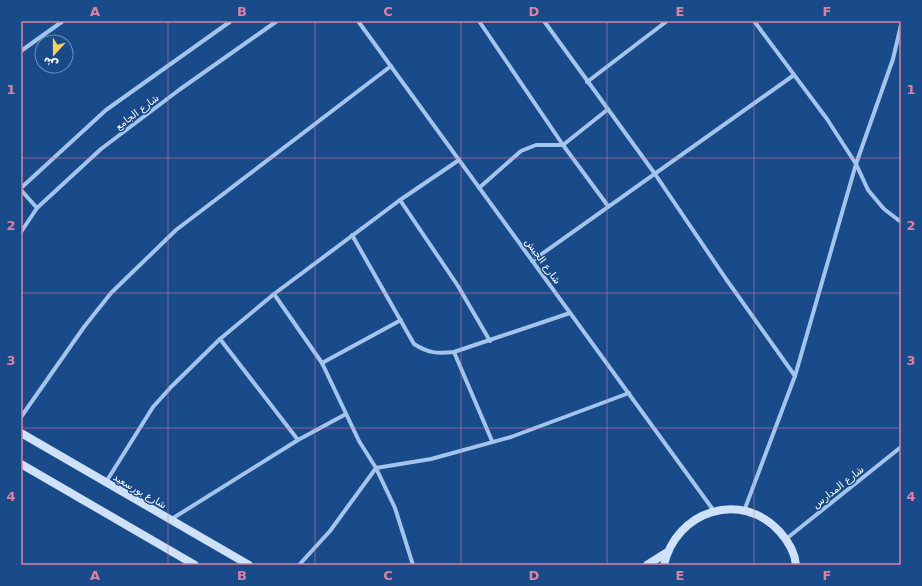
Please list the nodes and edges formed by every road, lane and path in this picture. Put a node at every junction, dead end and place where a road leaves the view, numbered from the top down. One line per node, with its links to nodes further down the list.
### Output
1 (62, 21): 10 (street)
2 (231, 21): 20 (street, شارع الجامع)
3 (277, 21): 23 (street, شارع الجامع)
4 (358, 21): 11 (street, شارع الجيش)
5 (479, 21): 15 (street)
6 (544, 21): 13 (street)
7 (667, 21): 13 (street)
8 (754, 21): 12 (street)
9 (901, 25): 17 (street)
10 (21, 51)
11 (391, 66): 16 (street, شارع الجيش); 38 (street)
12 (794, 75): 17 (street); 18 (street)
13 (587, 82): 14 (street)
14 (607, 110): 15 (street); 18 (street)
15 (563, 145): 19 (street); 22 (street)
16 (459, 160): 19 (street, شارع الجيش); 21 (street)
17 (856, 164): 24 (street); 35 (street)
18 (655, 174): 22 (street); 35 (street)
19 (479, 188): 27 (street, شارع الجيش)
20 (21, 189): 23 (street)
21 (400, 200): 26 (street); 32 (street)
22 (608, 206): 27 (street)
23 (37, 208): 25 (street, شارع الجامع)
24 (901, 222)
25 (21, 232)
26 (352, 235): 28 (street); 30 (street)
27 (532, 261): 29 (street, شارع الجيش)
28 (274, 294): 31 (street); 34 (street)
29 (570, 313): 32 (street); 36 (street, شارع الجيش)
30 (401, 320): 33 (street); 34 (street)
31 (220, 339): 40 (street); 45 (street)
32 (490, 341): 33 (street)
33 (454, 352): 41 (street)
34 (322, 363): 37 (street)
35 (795, 376): 47 (street)
36 (629, 393): 41 (street); 46 (street, شارع الجيش)
37 (346, 414): 40 (street); 44 (street)
38 (21, 417)
39 (21, 433): 45 (street, شارع بورسعيد)
40 (298, 440): 48 (street)
41 (492, 441): 44 (street)
42 (901, 447): 49 (street, شارع المدارس)
43 (21, 464): 51 (street)
44 (376, 468): 53 (street); 54 (street)
45 (106, 482): 48 (street, شارع بورسعيد)
46 (714, 511): 47 (street); 50 (street)
47 (744, 511): 49 (street)
48 (170, 520): 52 (street, شارع بورسعيد)
49 (786, 539): 57 (street)
50 (666, 553): 55 (street); 56 (street)
51 (195, 565)
52 (249, 565)
53 (299, 565)
54 (413, 565)
55 (648, 565)
56 (664, 565)
57 (796, 565)

